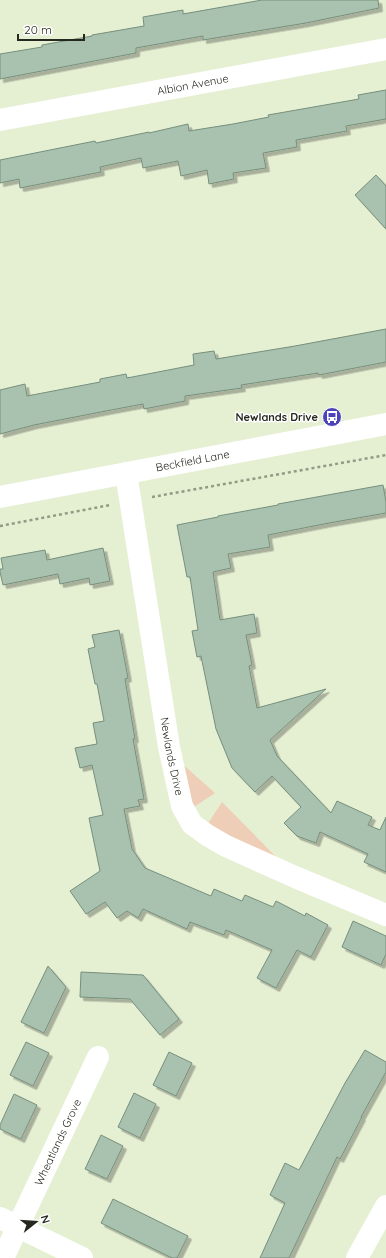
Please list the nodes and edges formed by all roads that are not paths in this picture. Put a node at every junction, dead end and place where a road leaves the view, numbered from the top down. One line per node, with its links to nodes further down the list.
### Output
1 (386, 49): 2 (street, Albion Avenue)
2 (0, 120)
3 (386, 424): 4 (street, Beckfield Lane)
4 (126, 473): 5 (street, Beckfield Lane); 6 (street, Newlands Drive)
5 (0, 497)
6 (386, 915)
7 (98, 1057): 9 (street, Wheatlands Grove)
8 (386, 1206): 12 (street)
9 (9, 1222): 10 (street, Wheatlands Grove); 11 (street)
10 (3, 1258)
11 (82, 1258)
12 (357, 1258)

